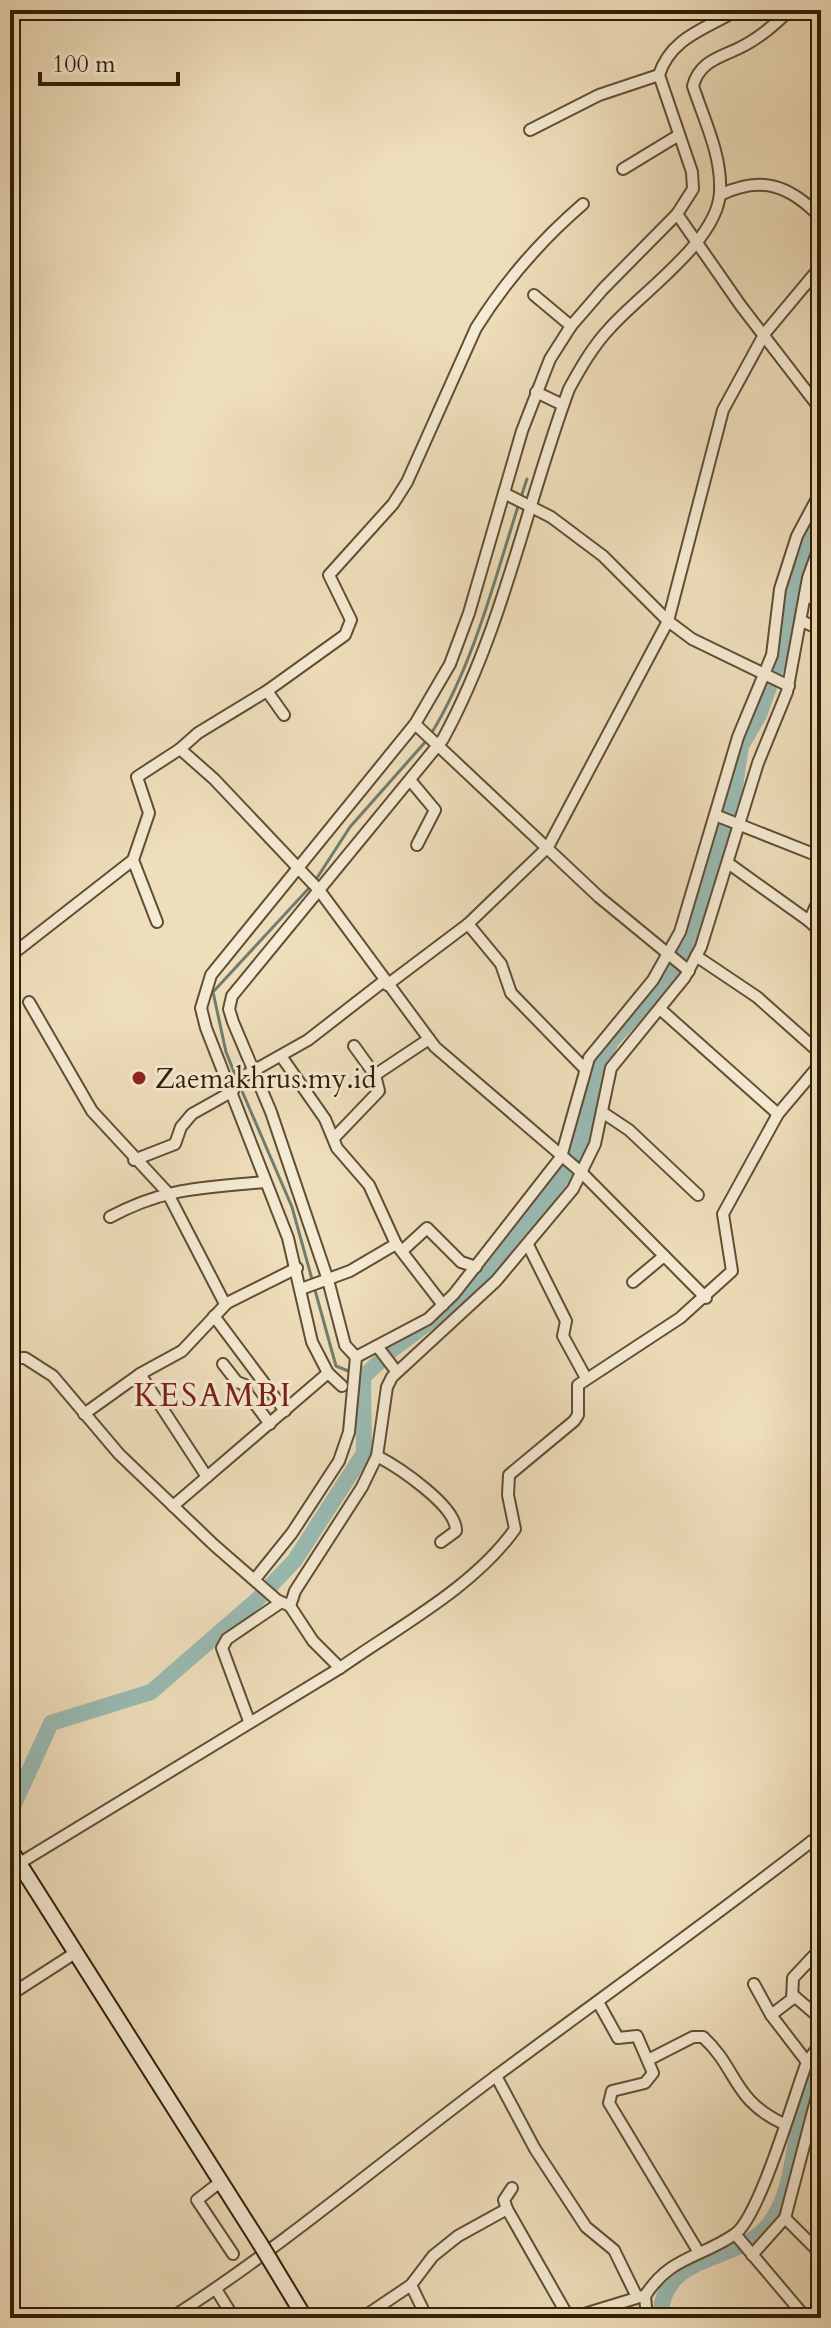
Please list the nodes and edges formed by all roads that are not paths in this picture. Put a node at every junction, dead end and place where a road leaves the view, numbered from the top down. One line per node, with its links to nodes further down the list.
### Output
1 (737, 10): 3 (street)
2 (790, 10): 7 (street)
3 (659, 75): 4 (street); 5 (street)
4 (530, 130)
5 (679, 135): 6 (street); 9 (street)
6 (623, 169)
7 (720, 195): 10 (street); 11 (street)
8 (583, 204): 30 (street)
9 (677, 214): 11 (street); 14 (street)
10 (821, 218)
11 (696, 239): 15 (street); 17 (street)
12 (820, 269): 15 (street)
13 (534, 295): 14 (street)
14 (571, 326): 16 (street)
15 (765, 333): 18 (street); 25 (street)
16 (536, 392): 17 (street); 20 (street)
17 (563, 405): 21 (street)
18 (821, 410)
19 (821, 491): 28 (street)
20 (508, 495): 21 (street); 32 (street)
21 (531, 505): 25 (street); 33 (street)
22 (819, 550): 23 (street)
23 (805, 595): 24 (street); 26 (street)
24 (821, 603)
25 (668, 621): 28 (street); 39 (street)
26 (802, 621): 27 (street); 29 (street)
27 (821, 630)
28 (765, 677): 29 (street); 36 (street)
29 (786, 685): 37 (street)
30 (267, 691): 31 (street); 34 (street)
31 (284, 715)
32 (417, 725): 33 (street); 43 (street)
33 (437, 743): 35 (street); 39 (street)
34 (180, 749): 41 (street); 43 (street)
35 (410, 780): 38 (street); 44 (street)
36 (718, 817): 37 (street); 52 (street)
37 (740, 824): 40 (street); 42 (street)
38 (417, 845)
39 (548, 847): 48 (street); 52 (street)
40 (820, 854)
41 (133, 860): 47 (street); 50 (street)
42 (728, 863): 46 (street); 51 (street)
43 (300, 872): 44 (street); 65 (street)
44 (318, 889): 54 (street); 63 (street)
45 (821, 895): 46 (street)
46 (809, 921): 49 (street)
47 (157, 922)
48 (468, 924): 54 (street); 62 (street)
49 (821, 932)
50 (10, 956)
51 (696, 956): 53 (street); 59 (street)
52 (670, 958): 53 (street); 62 (street)
53 (687, 969): 56 (street)
54 (386, 983): 57 (street); 60 (street)
55 (29, 1002): 70 (street)
56 (660, 1009): 66 (street); 67 (street)
57 (429, 1039): 64 (street); 69 (street)
58 (354, 1046): 64 (street)
59 (821, 1054)
60 (281, 1056): 63 (street); 68 (street)
61 (821, 1063): 67 (street)
62 (585, 1069): 69 (street)
63 (254, 1070): 65 (street); 81 (street)
64 (375, 1075): 68 (street)
65 (233, 1085): 70 (street); 72 (street)
66 (602, 1112): 71 (street); 74 (street)
67 (778, 1114): 84 (street)
68 (334, 1138): 77 (street)
69 (562, 1158): 71 (street); 79 (street)
70 (134, 1160): 73 (street)
71 (580, 1171): 76 (street); 78 (street)
72 (264, 1182): 73 (street); 80 (street)
73 (167, 1192): 75 (street); 85 (street)
74 (698, 1195)
75 (110, 1217)
76 (528, 1245): 92 (street); 95 (street)
77 (399, 1247): 79 (street); 81 (street); 86 (street)
78 (664, 1256): 82 (street); 84 (street)
79 (476, 1267): 86 (street)
80 (297, 1268): 83 (street); 85 (street)
81 (326, 1282): 83 (street); 90 (street)
82 (633, 1282)
83 (304, 1288): 93 (street)
84 (706, 1298): 95 (street)
85 (225, 1304): 87 (street)
86 (443, 1305): 88 (street)
87 (214, 1316): 94 (street); 97 (street)
88 (379, 1348): 90 (street); 92 (street)
89 (10, 1358): 98 (street)
90 (356, 1358): 104 (street)
91 (223, 1364): 99 (street)
92 (394, 1367): 100 (street)
93 (328, 1373): 96 (street); 97 (street)
94 (140, 1374): 98 (street); 101 (street)
95 (586, 1378): 106 (street)
96 (342, 1386)
97 (285, 1411): 99 (street)
98 (84, 1414): 102 (street)
99 (270, 1424): 101 (street)
100 (377, 1456): 103 (street); 105 (street)
101 (207, 1477): 102 (street)
102 (173, 1506): 104 (street)
103 (441, 1542)
104 (258, 1582): 105 (street)
105 (282, 1603): 106 (street); 107 (street)
106 (340, 1668): 107 (street)
107 (249, 1721): 109 (street)
108 (821, 1834): 115 (street)
109 (14, 1860): 111 (main road)
110 (821, 1948): 114 (street)
111 (75, 1953): 113 (street); 124 (main road)
112 (754, 1984): 116 (street)
113 (10, 1995)
114 (793, 1995): 116 (street); 117 (street)
115 (598, 2002): 119 (street); 121 (street)
116 (771, 2015): 120 (street)
117 (821, 2019)
118 (821, 2043): 120 (street)
119 (648, 2060): 123 (street); 130 (street)
120 (807, 2062): 123 (street)
121 (496, 2076): 133 (street); 134 (street)
122 (821, 2081): 127 (street)
123 (784, 2124): 128 (street)
124 (219, 2183): 131 (street); 137 (main road, bridge)
125 (512, 2188): 126 (street)
126 (507, 2209): 132 (street); 140 (street)
127 (785, 2218): 128 (street); 129 (street)
128 (744, 2244): 130 (street); 142 (street)
129 (819, 2248)
130 (698, 2251): 134 (street)
131 (233, 2254)
132 (411, 2285): 138 (street); 139 (street)
133 (217, 2291): 135 (street); 136 (street)
134 (641, 2297): 140 (street); 141 (street)
135 (171, 2318)
136 (234, 2318)
137 (305, 2318)
138 (362, 2318)
139 (427, 2318)
140 (570, 2318)
141 (647, 2318)
142 (806, 2318)

